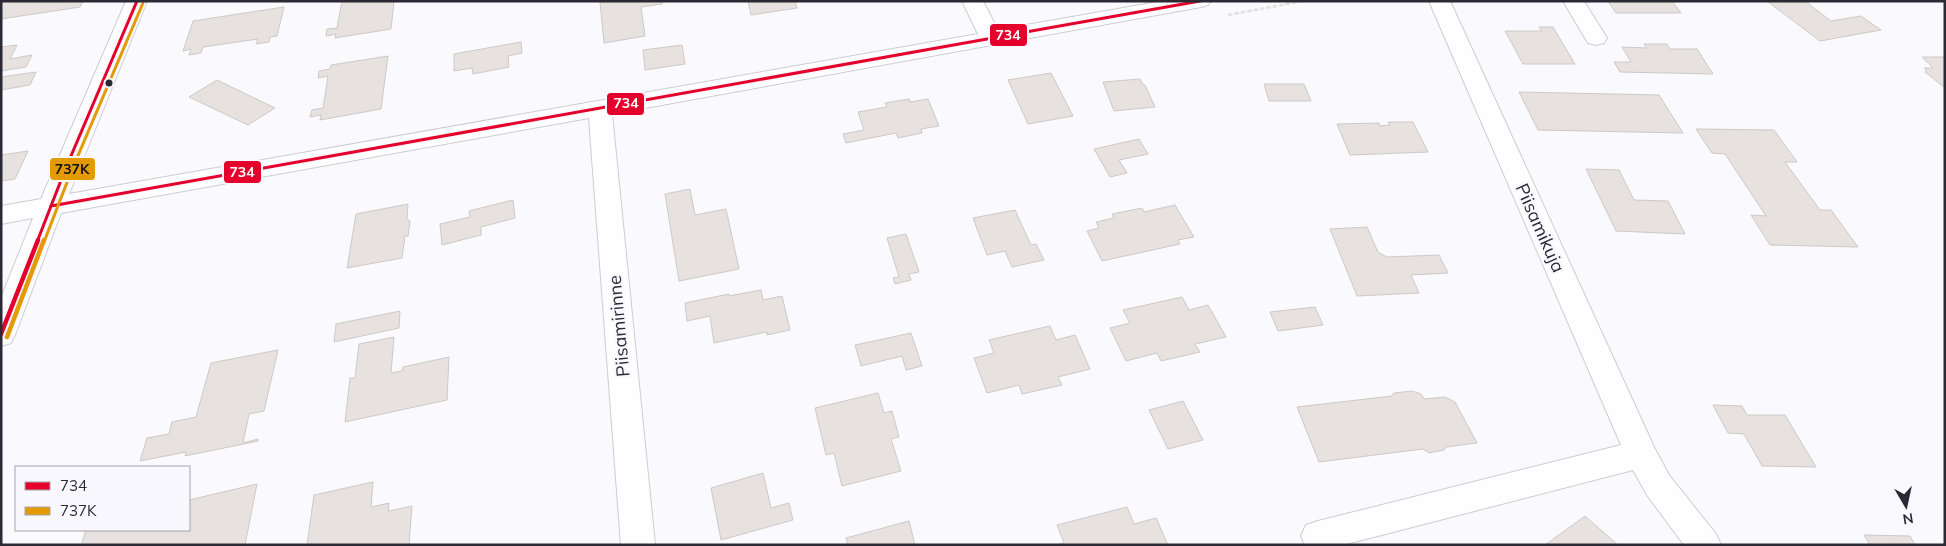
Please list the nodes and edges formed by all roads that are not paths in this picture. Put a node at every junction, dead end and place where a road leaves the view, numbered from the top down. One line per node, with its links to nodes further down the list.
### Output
1 (137, 1): 9 (street)
2 (972, 1): 6 (street)
3 (1202, 1): 6 (street)
4 (1439, 1): 12 (street, Piisamikuja)
5 (1572, 1): 7 (street)
6 (991, 38): 8 (street)
7 (1596, 38)
8 (600, 108): 9 (street); 14 (street, Piisamirinne)
9 (52, 206): 10 (street); 11 (street)
10 (1, 215)
11 (1, 335)
12 (1641, 454): 13 (street); 15 (street, Piisamikuja)
13 (1318, 536)
14 (638, 545)
15 (1704, 545)

